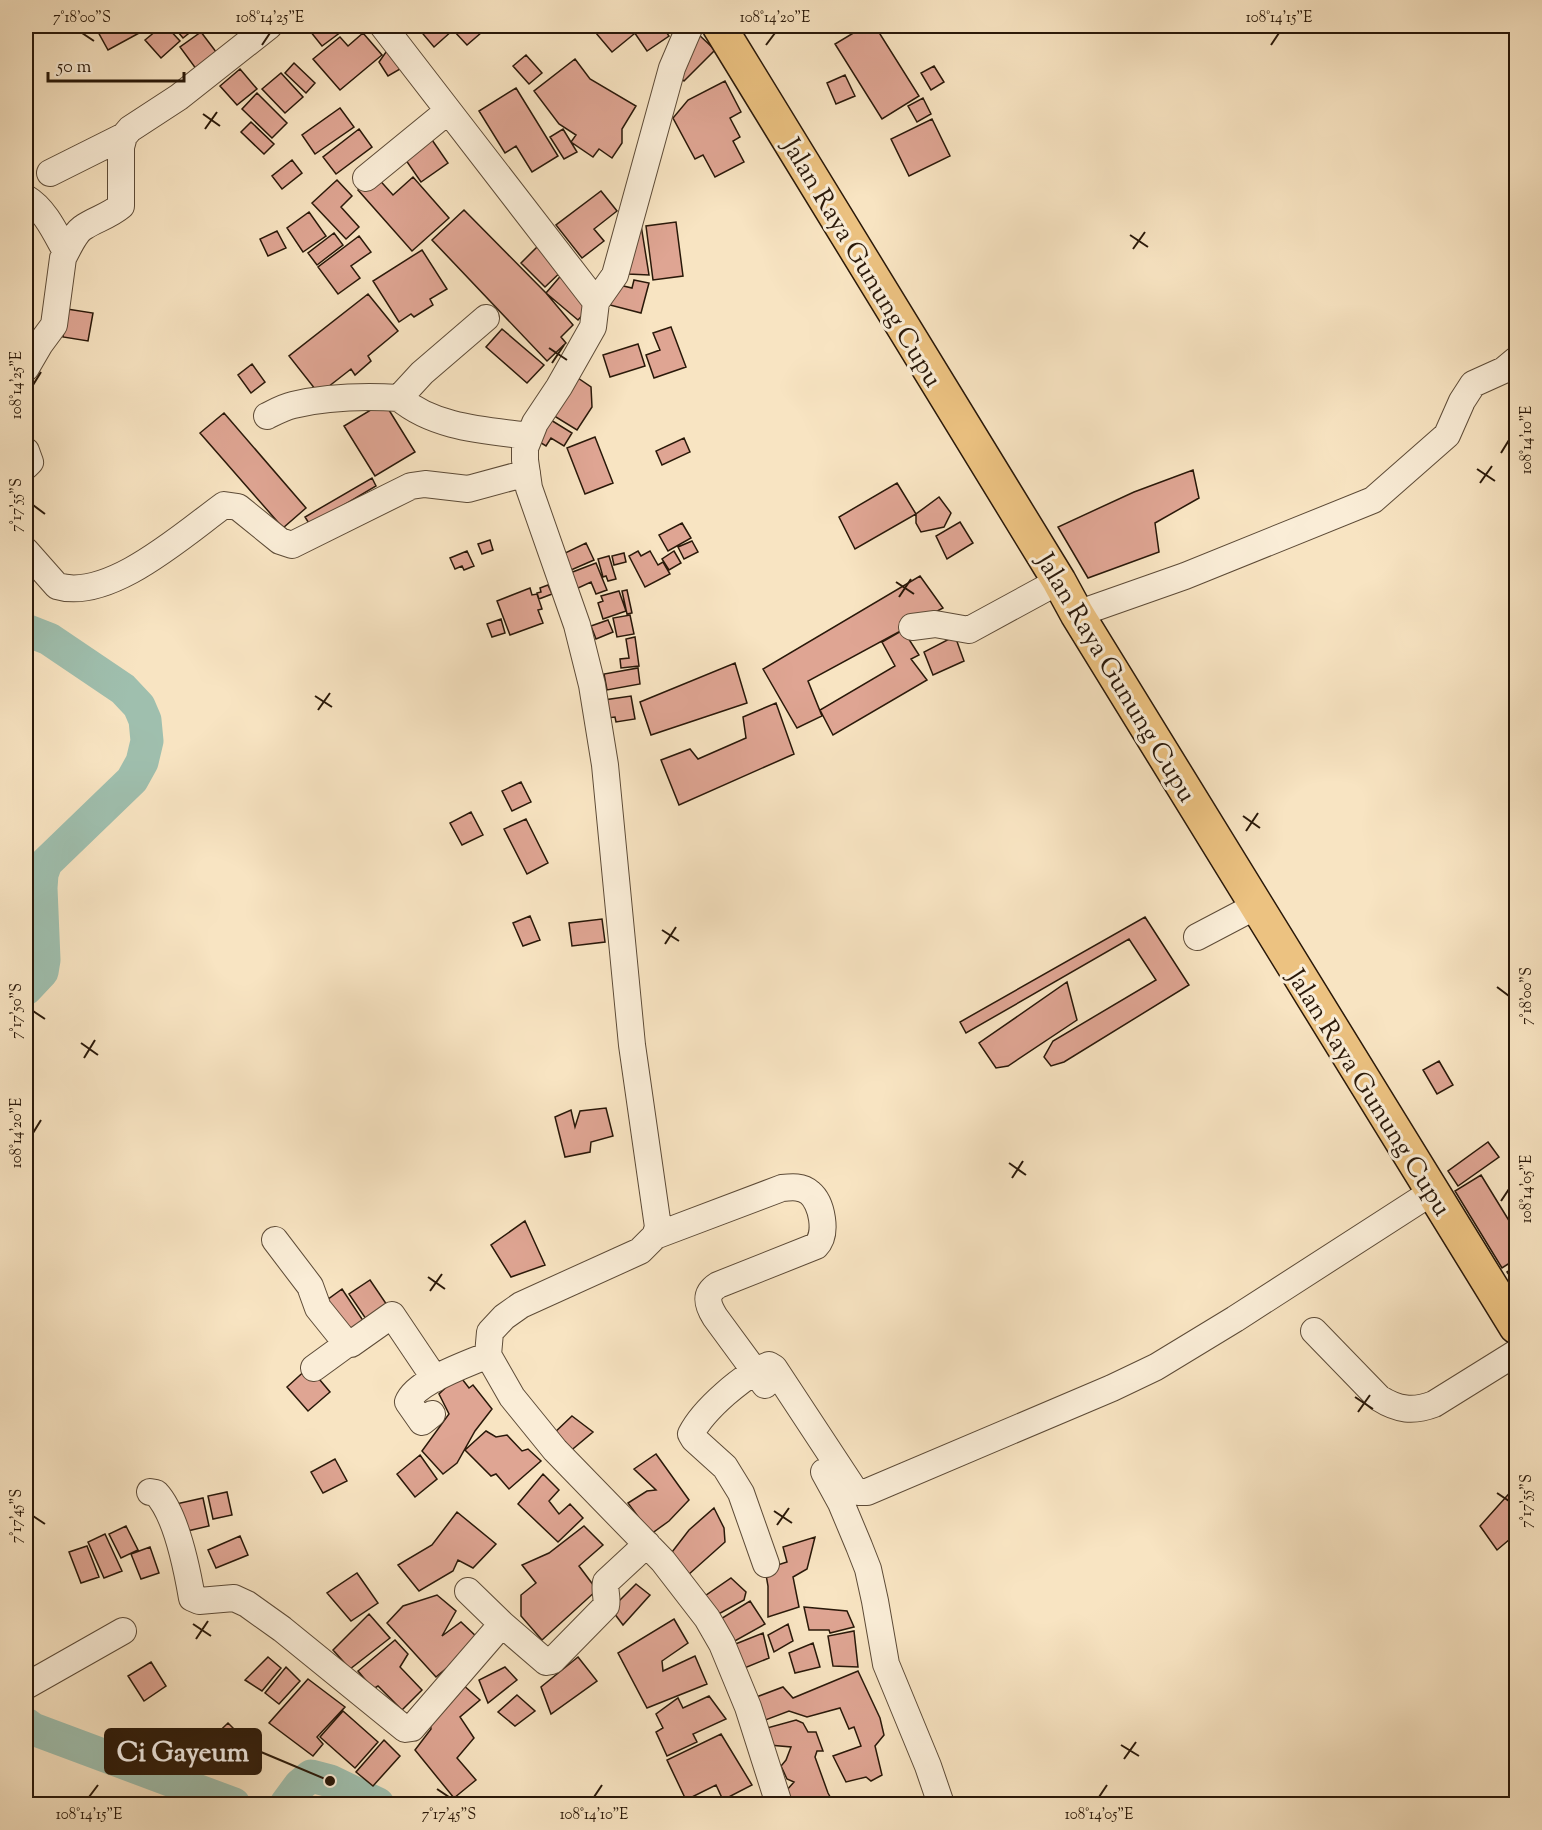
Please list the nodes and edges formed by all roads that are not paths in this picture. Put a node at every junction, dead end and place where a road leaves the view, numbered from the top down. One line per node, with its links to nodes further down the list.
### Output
1 (269, 26): 6 (street)
2 (383, 26): 5 (street)
3 (690, 26): 11 (street)
4 (719, 26): 22 (highway, Jalan Raya Gunung Cupu)
5 (448, 111): 8 (street); 11 (street)
6 (123, 136): 7 (street); 10 (street)
7 (50, 173)
8 (366, 178)
9 (26, 198): 10 (street)
10 (66, 252): 14 (street)
11 (596, 302): 17 (street)
12 (486, 318): 15 (street)
13 (1516, 360): 23 (street)
14 (26, 368)
15 (399, 398): 16 (street); 17 (street)
16 (267, 416)
17 (529, 436): 20 (street)
18 (26, 451): 19 (street)
19 (26, 466)
20 (527, 473): 21 (street); 28 (street)
21 (26, 551)
22 (1059, 581): 23 (highway, Jalan Raya Gunung Cupu); 24 (street)
23 (1077, 614): 25 (highway, Jalan Raya Gunung Cupu)
24 (912, 627)
25 (1256, 906): 26 (street); 27 (highway, Jalan Raya Gunung Cupu)
26 (1197, 937)
27 (1432, 1192): 30 (highway, Jalan Raya Gunung Cupu); 36 (street)
28 (656, 1236): 34 (street); 36 (street)
29 (275, 1240): 32 (street)
30 (1516, 1327)
31 (1314, 1331): 33 (street)
32 (346, 1344): 35 (street); 37 (street)
33 (1516, 1353)
34 (488, 1354): 37 (street); 40 (street)
35 (314, 1368)
36 (760, 1369): 41 (street); 47 (street)
37 (435, 1379): 38 (street)
38 (432, 1414)
39 (150, 1492): 43 (street)
40 (647, 1544): 43 (street); 46 (street)
41 (766, 1563)
42 (468, 1591): 43 (street)
43 (502, 1624)
44 (123, 1630): 45 (street)
45 (26, 1686)
46 (780, 1804)
47 (940, 1804)

